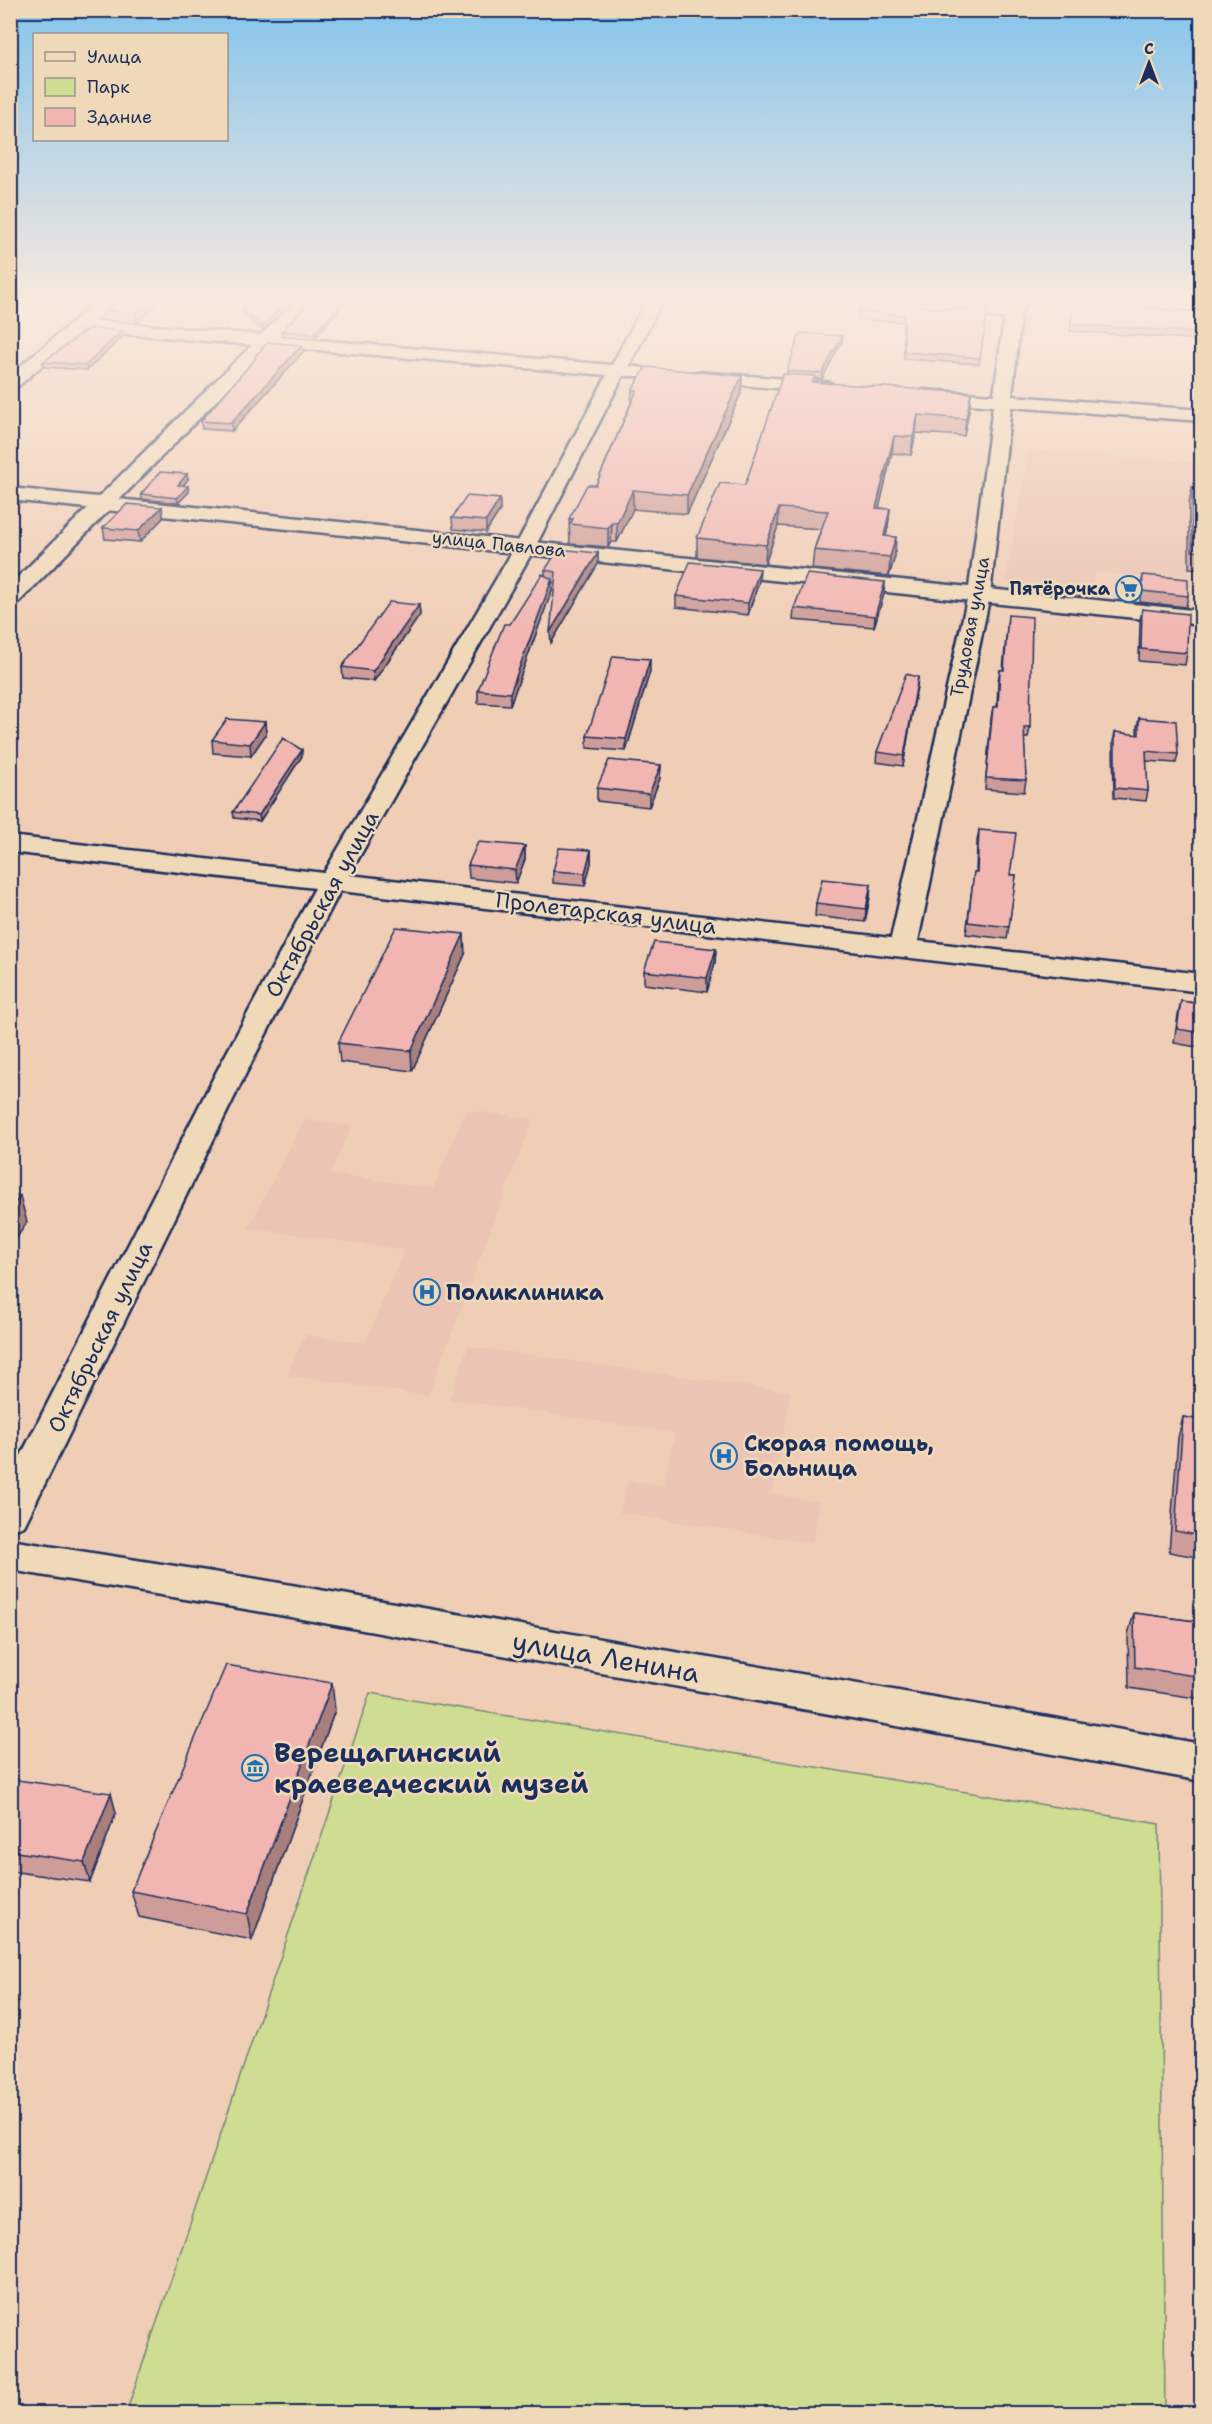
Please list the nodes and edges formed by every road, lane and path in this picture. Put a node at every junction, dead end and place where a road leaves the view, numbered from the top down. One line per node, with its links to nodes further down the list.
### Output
1 (190, 416): 5 (street)
2 (593, 416): 6 (street, Октябрьская улица)
3 (1002, 416): 7 (street, Трудовая улица)
4 (10, 494): 5 (street, улица Павлова)
5 (102, 505): 6 (street, улица Павлова); 8 (street)
6 (525, 546): 7 (street, улица Павлова); 11 (street, Октябрьская улица)
7 (979, 595): 9 (street, улица Павлова); 12 (street, Трудовая улица)
8 (10, 598)
9 (1202, 618)
10 (10, 844): 11 (street, Пролетарская улица)
11 (332, 882): 12 (street, Пролетарская улица); 14 (street, Октябрьская улица)
12 (903, 947): 13 (street, Пролетарская улица)
13 (1202, 983)
14 (10, 1516)
15 (10, 1555): 16 (street, улица Ленина)
16 (1202, 1763)

